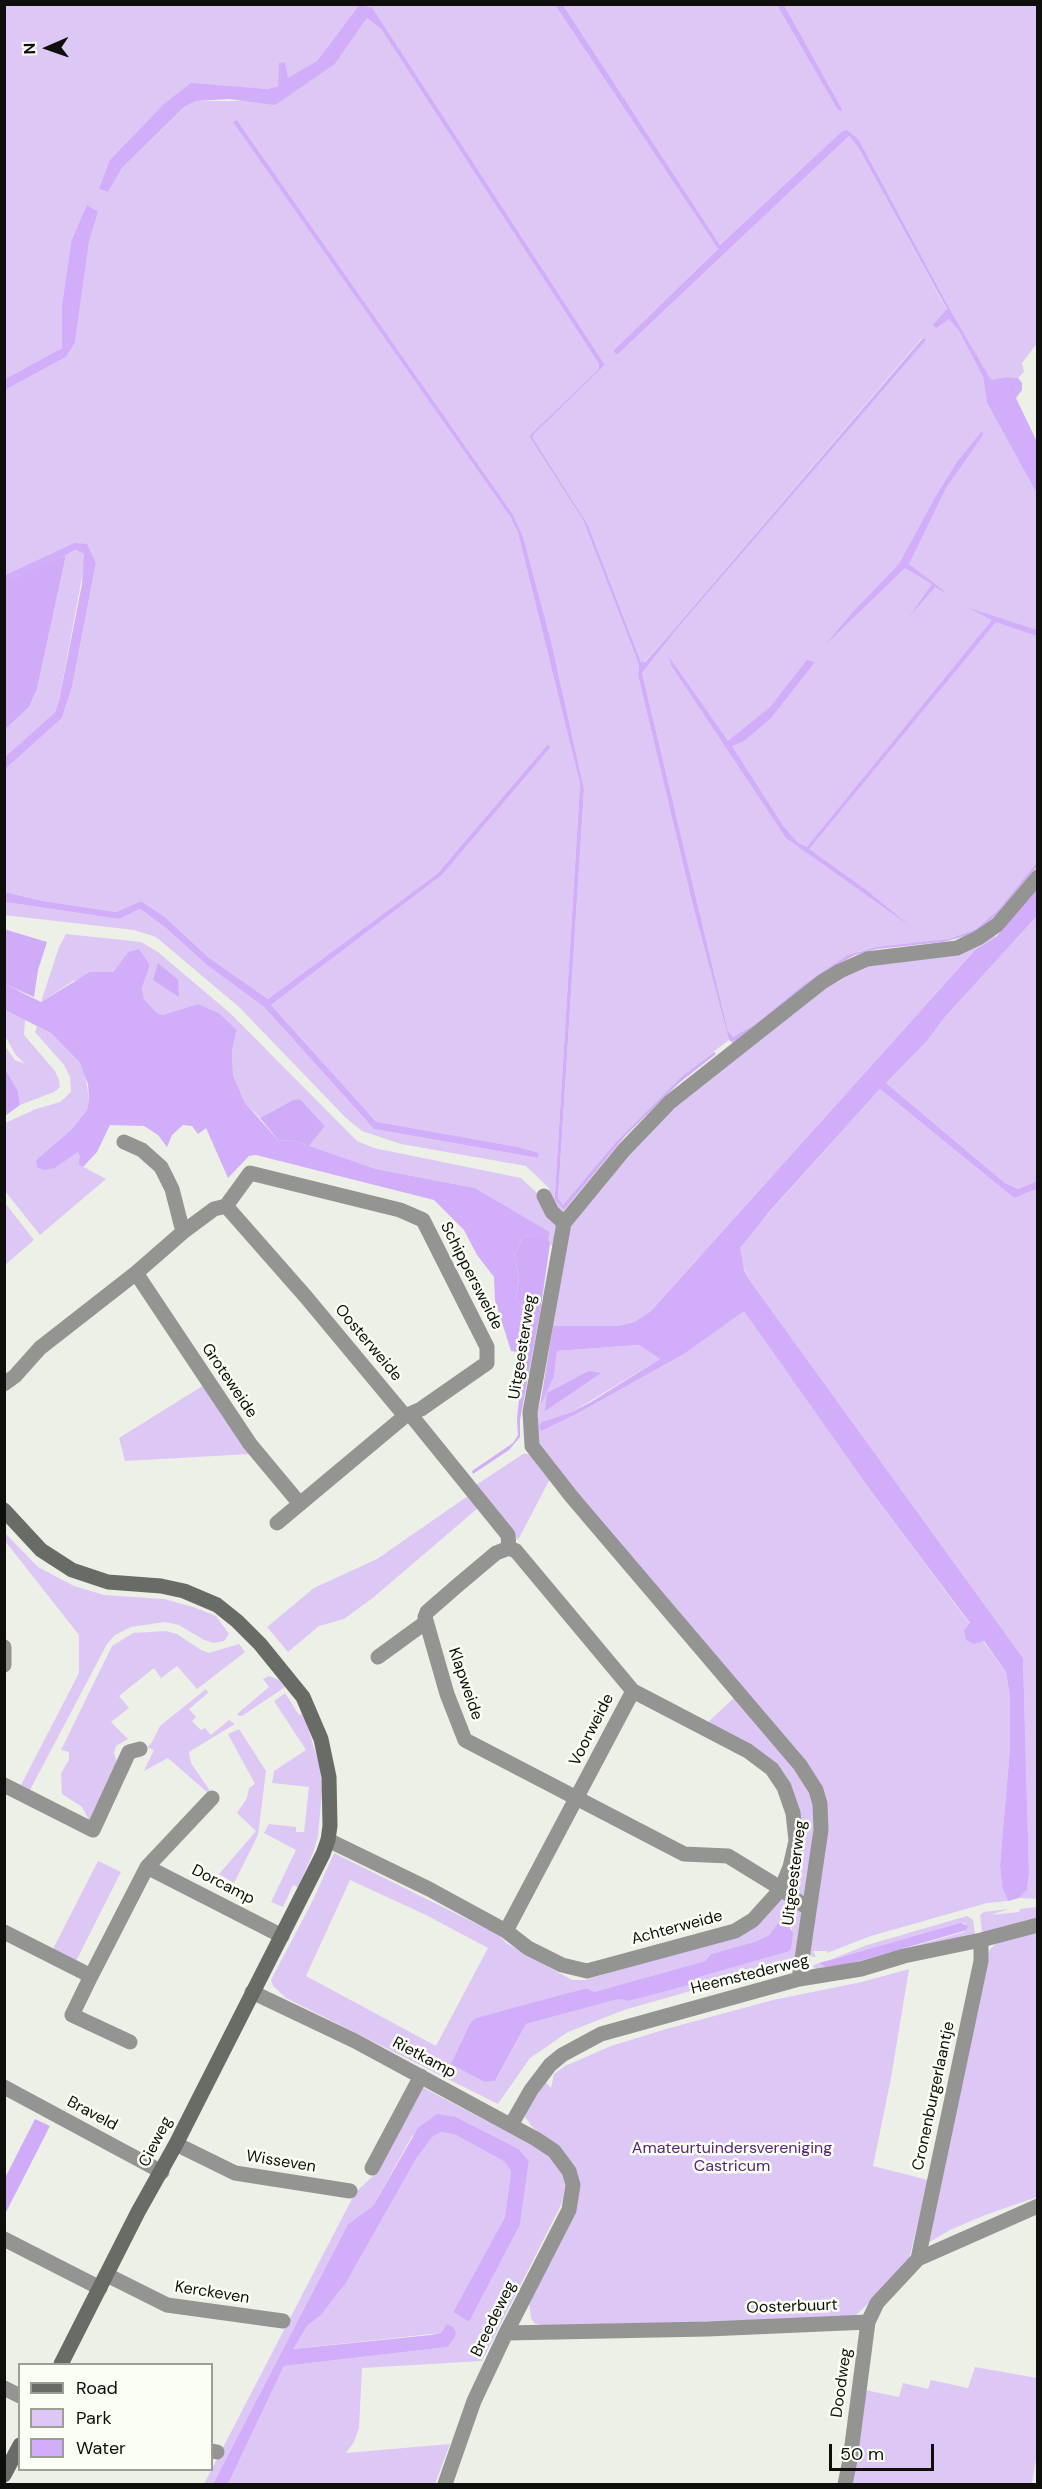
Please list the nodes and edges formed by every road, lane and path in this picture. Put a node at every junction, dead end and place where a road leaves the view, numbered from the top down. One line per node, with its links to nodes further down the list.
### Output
1 (1038, 877): 5 (street, Uitgeesterweg)
2 (124, 1142): 6 (street)
3 (544, 1196): 5 (street)
4 (226, 1206): 6 (street); 9 (street, Oosterweide); 9 (street, Schippersweide)
5 (564, 1223): 26 (street, Uitgeesterweg)
6 (183, 1233): 7 (street)
7 (136, 1273): 8 (street); 10 (street, Groteweide)
8 (4, 1384)
9 (407, 1415): 10 (street); 13 (street, Oosterweide)
10 (300, 1504): 12 (street)
11 (4, 1510): 23 (street)
12 (277, 1523)
13 (509, 1548): 14 (street); 18 (street, Voorweide)
14 (426, 1622): 16 (street); 21 (street, Klapweide)
15 (4, 1647): 17 (street)
16 (378, 1657)
17 (4, 1665)
18 (633, 1690): 21 (street, Voorweide); 25 (street, Achterweide)
19 (140, 1749): 20 (street)
20 (4, 1785)
21 (578, 1797): 25 (street, Klapweide); 28 (street, Voorweide)
22 (212, 1798): 24 (street)
23 (328, 1840): 28 (street); 30 (street, Cieweg)
24 (147, 1867): 30 (street, Dorcamp); 32 (street)
25 (781, 1890): 26 (street, Klapweide); 28 (street, Achterweide)
26 (809, 1909): 33 (street, Uitgeesterweg)
27 (1038, 1925): 31 (street, Heemstederweg)
28 (506, 1931)
29 (4, 1932): 32 (street)
30 (282, 1936): 34 (street, Cieweg)
31 (981, 1940): 33 (street, Heemstederweg); 46 (street, Cronenburgerlaantje)
32 (91, 1976): 35 (street)
33 (799, 1979): 38 (street, Heemstederweg)
34 (252, 1992): 36 (street, Rietkamp); 39 (street, Cieweg)
35 (130, 2042)
36 (420, 2076): 38 (street, Rietkamp); 40 (street)
37 (4, 2087): 42 (street, Braveld)
38 (511, 2126): 41 (street, Rietkamp)
39 (176, 2144): 42 (street, Cieweg); 43 (street, Wisseven)
40 (372, 2168)
41 (569, 2171): 50 (street, Breedeweg)
42 (162, 2172): 47 (street, Cieweg)
43 (350, 2191)
44 (1038, 2206): 46 (street)
45 (4, 2239): 47 (street, Kerckeven)
46 (918, 2259): 49 (street)
47 (103, 2282): 48 (street, Kerckeven); 51 (street, Cieweg)
48 (283, 2321)
49 (868, 2322): 50 (street, Oosterbuurt); 57 (street, Doodweg)
50 (506, 2333): 56 (street, Breedeweg)
51 (62, 2363)
52 (4, 2388): 53 (street)
53 (18, 2395)
54 (18, 2449): 55 (street)
55 (4, 2475)
56 (445, 2484)
57 (844, 2484)

